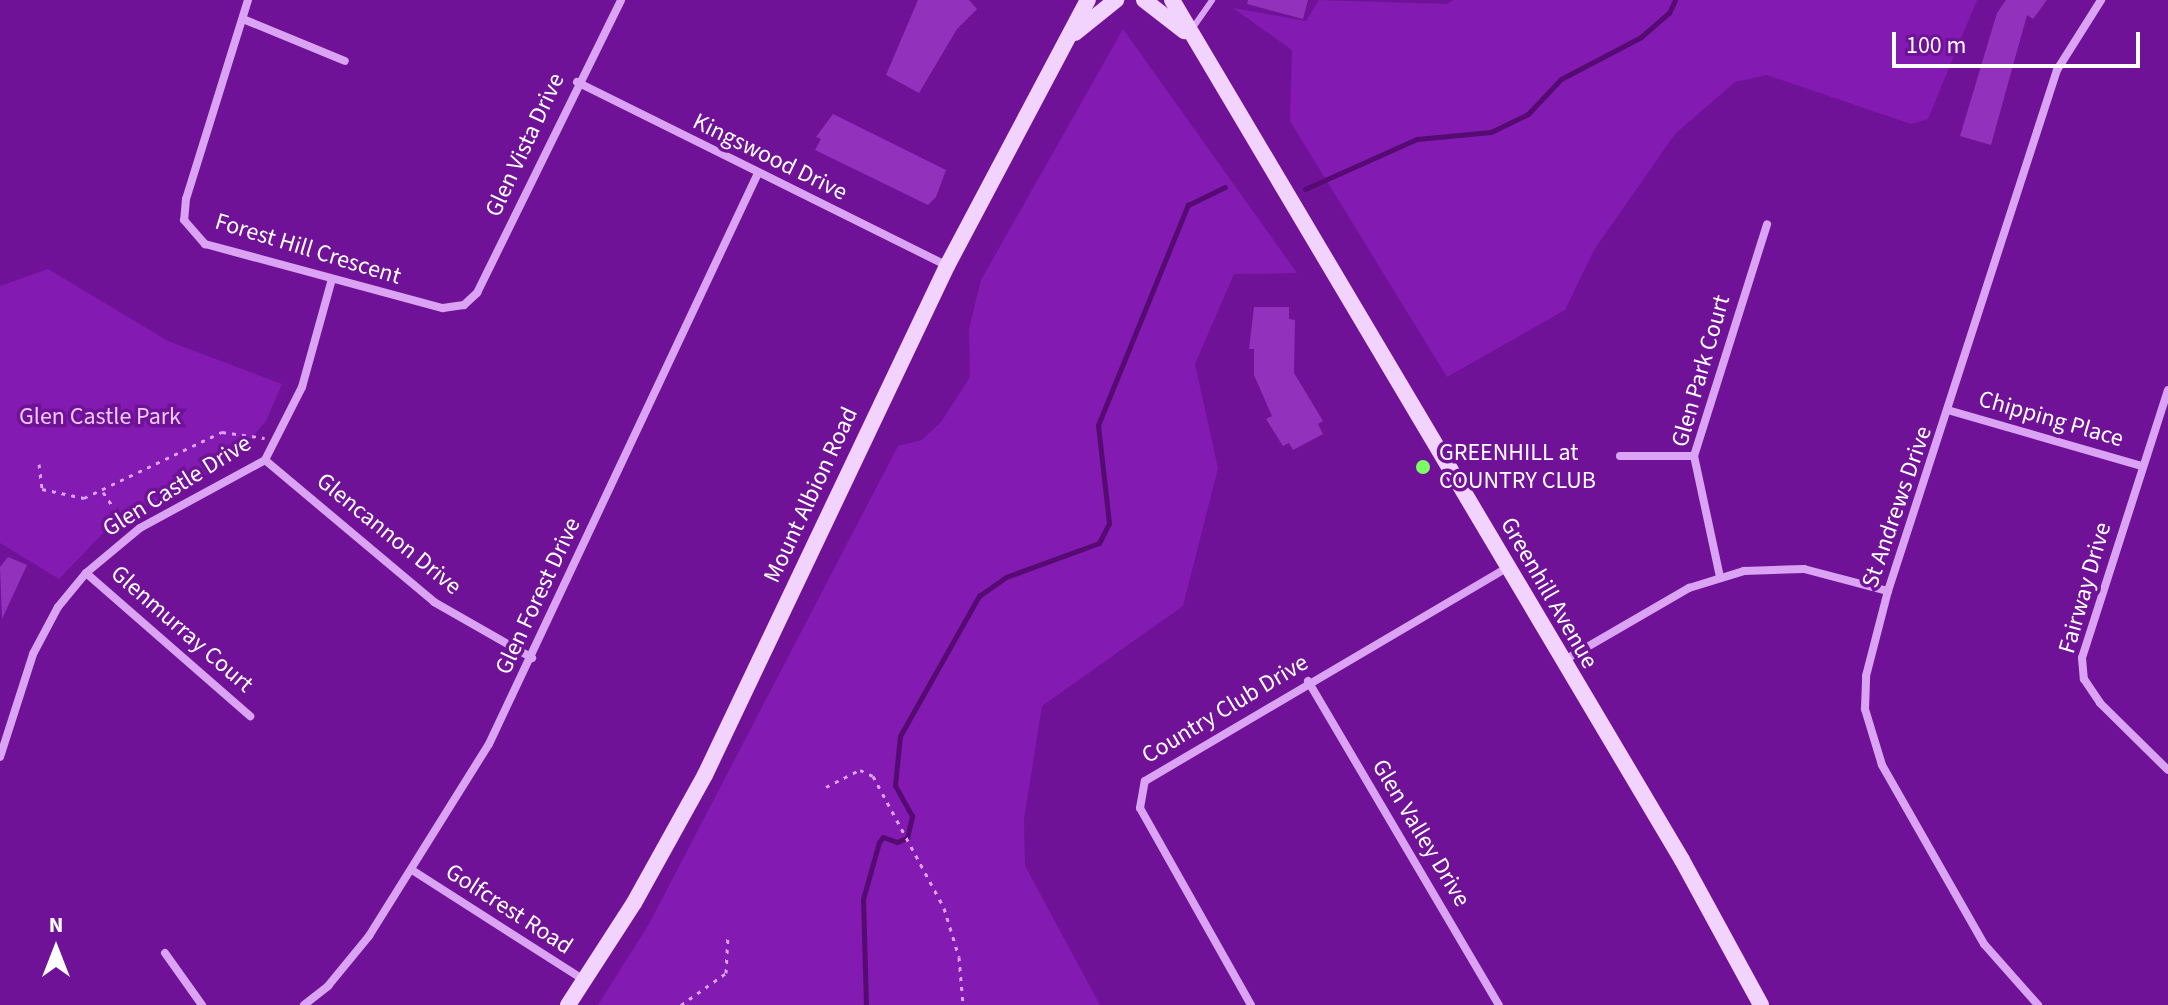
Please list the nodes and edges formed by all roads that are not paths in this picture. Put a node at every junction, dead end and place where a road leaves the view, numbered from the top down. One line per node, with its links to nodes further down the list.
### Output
1 (248, 0): 9 (street, Forest Hill Crescent)
2 (621, 0): 13 (street, Glen Vista Drive)
3 (1088, 0): 11 (street, Mount Albion Road)
4 (1116, 0): 11 (street)
5 (1144, 0): 10 (street)
6 (1172, 0): 10 (street, Greenhill Avenue)
7 (1212, 0): 10 (lane)
8 (2101, 0): 20 (street, St Andrews Drive)
9 (243, 19): 12 (street); 17 (street, Forest Hill Crescent)
10 (1192, 36): 25 (street, Greenhill Avenue)
11 (1067, 39): 16 (street, Mount Albion Road)
12 (345, 61)
13 (577, 82): 14 (street, Kingswood Drive); 18 (street, Glen Vista Drive)
14 (758, 173): 16 (street, Kingswood Drive); 29 (street, Glen Forest Drive)
15 (1767, 224): 22 (street, Glen Park Court)
16 (947, 266): 37 (street, Mount Albion Road)
17 (332, 279): 18 (street, Forest Hill Crescent); 23 (street, Glen Castle Drive)
18 (464, 305)
19 (2168, 390): 24 (street, Fairway Drive)
20 (1951, 411): 24 (street, Chipping Place); 28 (street, St Andrews Drive)
21 (1620, 456): 22 (street)
22 (1694, 456): 27 (street, Glen Park Court)
23 (265, 460): 26 (street, Glen Castle Drive); 29 (street, Glencannon Drive)
24 (2141, 466): 34 (street, Fairway Drive)
25 (1505, 569): 30 (street, Greenhill Avenue); 31 (street, Country Club Drive)
26 (86, 573): 32 (street, Glenmurray Court); 33 (street, Glen Castle Drive)
27 (1720, 577): 28 (street); 30 (street)
28 (1888, 591): 44 (street, St Andrews Drive)
29 (532, 658): 35 (street, Glen Forest Drive)
30 (1561, 662): 43 (street, Greenhill Avenue)
31 (1308, 681): 41 (street, Country Club Drive); 42 (street, Glen Valley Drive)
32 (250, 716)
33 (0, 757)
34 (2168, 770)
35 (412, 870): 37 (street, Golfcrest Road); 39 (street, Glen Forest Drive)
36 (165, 953): 38 (street)
37 (584, 981): 40 (street, Mount Albion Road)
38 (202, 1005)
39 (304, 1005)
40 (568, 1005)
41 (1251, 1005)
42 (1499, 1005)
43 (1761, 1005)
44 (2038, 1005)

